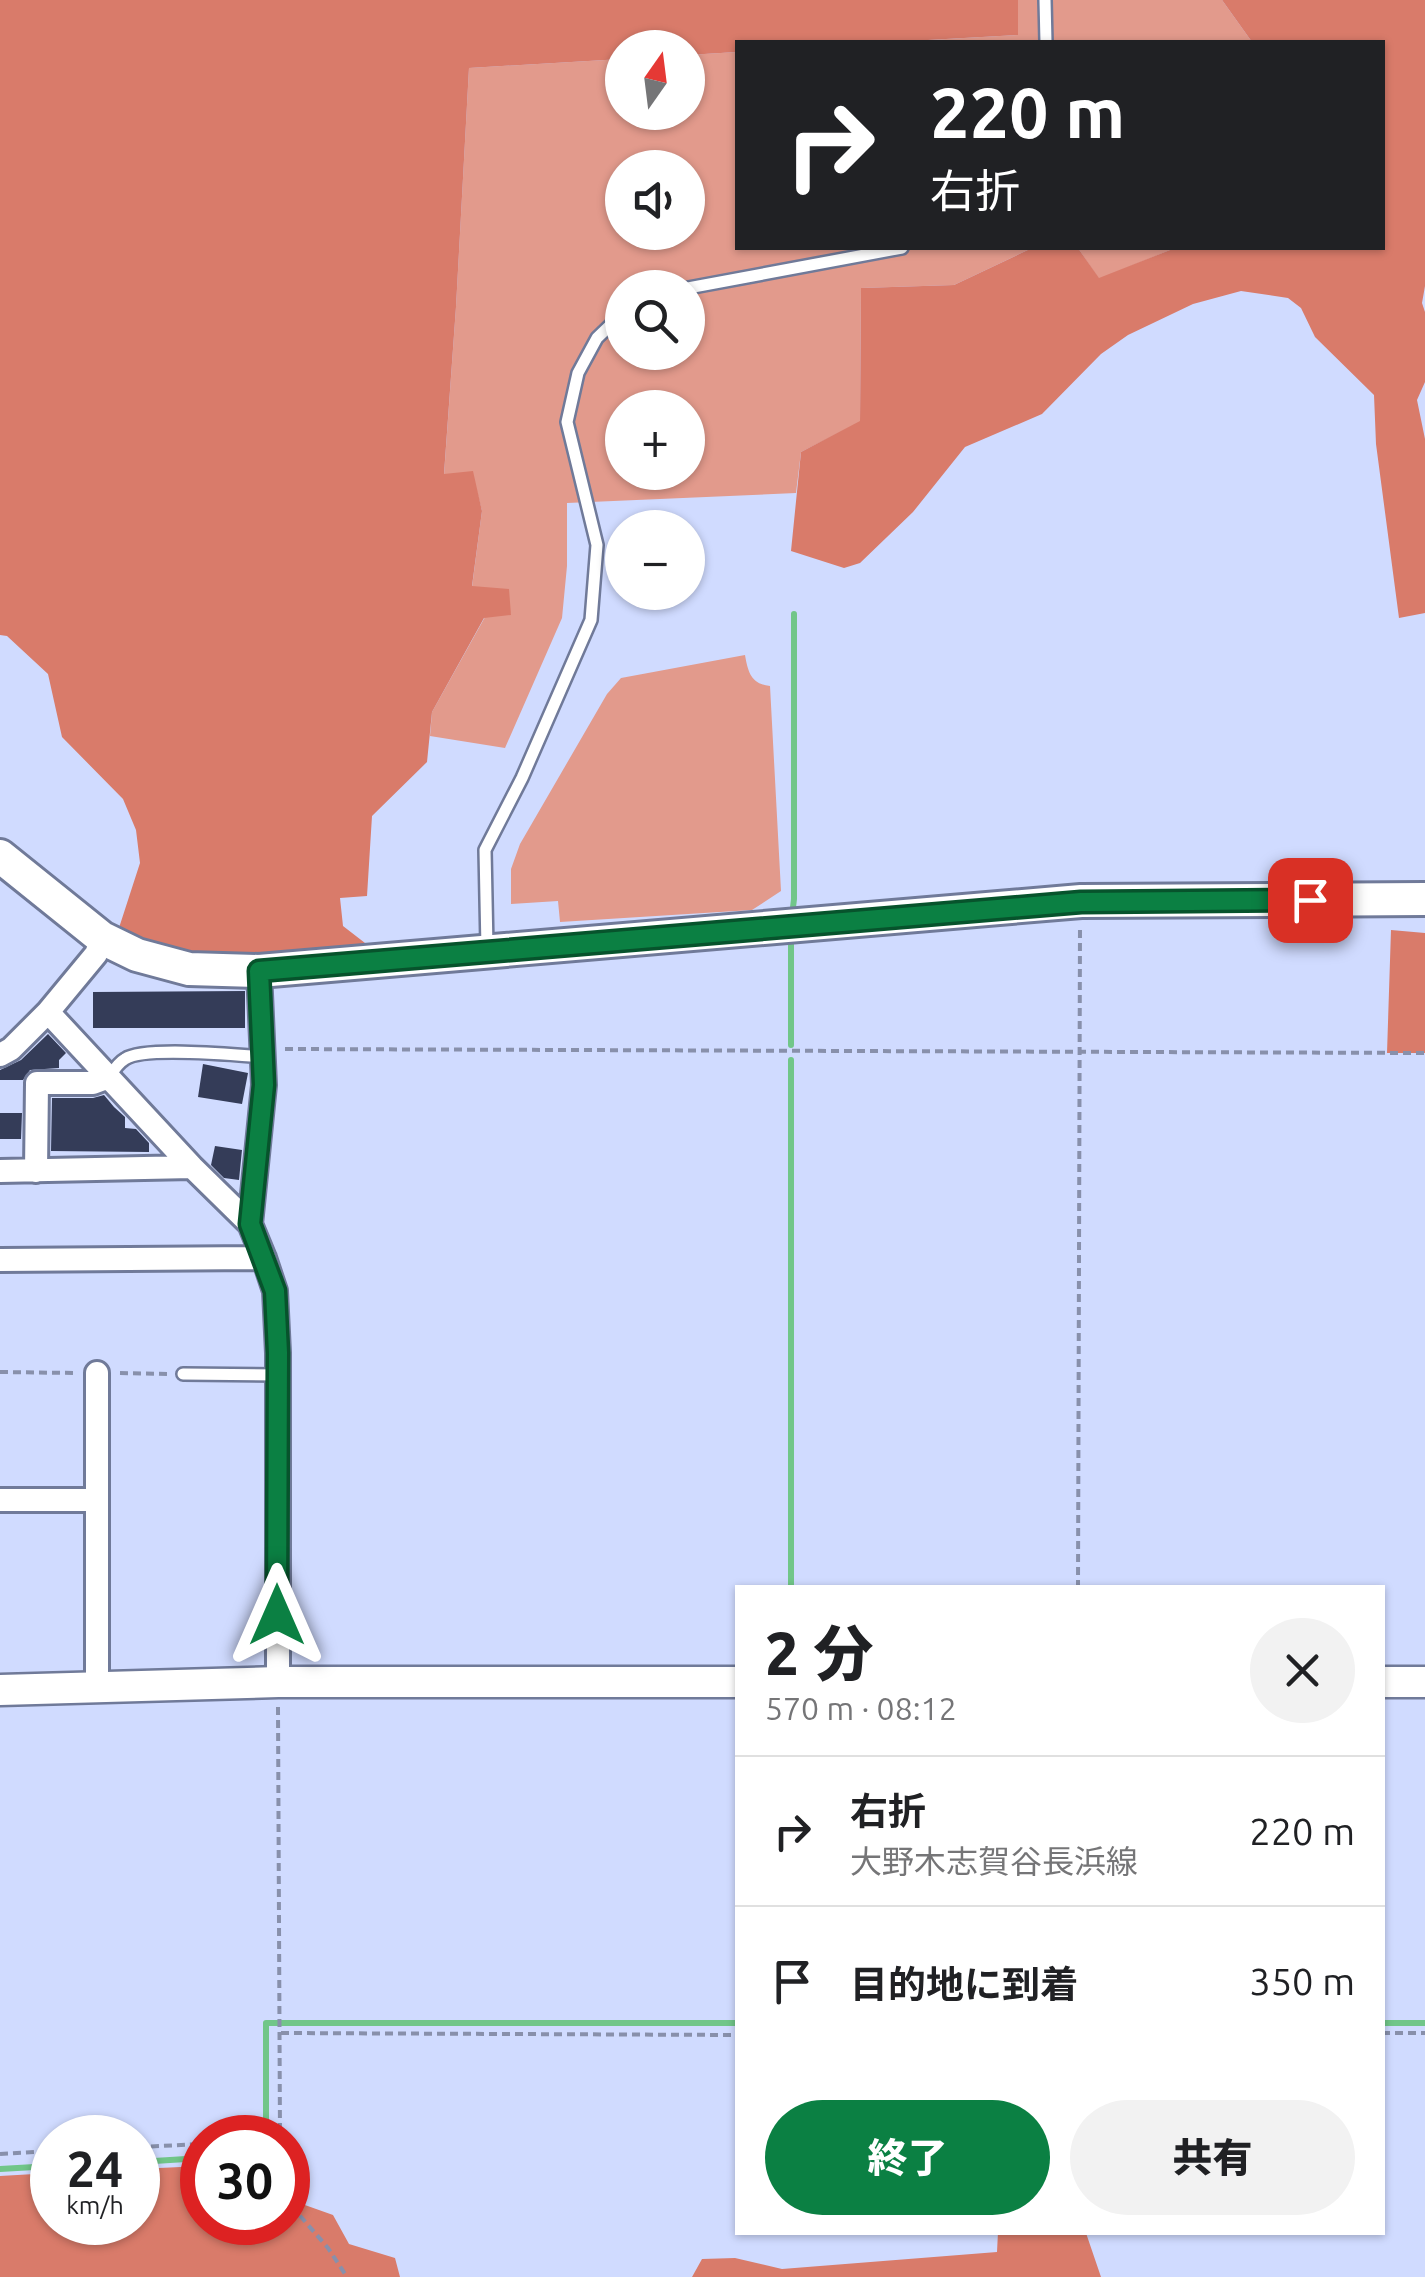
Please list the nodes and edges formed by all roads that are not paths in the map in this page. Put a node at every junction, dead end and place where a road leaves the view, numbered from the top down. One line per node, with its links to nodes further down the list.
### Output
1 (1045, 0): 2 (lane)
2 (1046, 40)
3 (891, 250): 4 (lane)
4 (705, 285)
5 (605, 330): 9 (lane)
6 (0, 856): 8 (main road)
7 (1425, 899): 9 (main road)
8 (102, 938): 10 (main road); 11 (street)
9 (488, 952): 10 (main road)
10 (259, 971): 12 (street)
11 (48, 1012): 13 (street); 14 (street)
12 (262, 1053): 14 (lane); 18 (street)
13 (0, 1055)
14 (108, 1077): 15 (street); 17 (street)
15 (192, 1167): 17 (street); 18 (street)
16 (0, 1170): 17 (street)
17 (36, 1171)
18 (250, 1224): 19 (street)
19 (264, 1258): 20 (street); 23 (street)
20 (0, 1260)
21 (97, 1373): 25 (street)
22 (183, 1374): 23 (lane)
23 (278, 1375): 26 (street)
24 (0, 1500): 25 (street)
25 (96, 1500): 30 (street)
26 (278, 1682): 27 (street); 30 (street)
27 (735, 1682)
28 (1385, 1682): 29 (street)
29 (1425, 1682)
30 (97, 1687): 31 (street)
31 (0, 1690)

